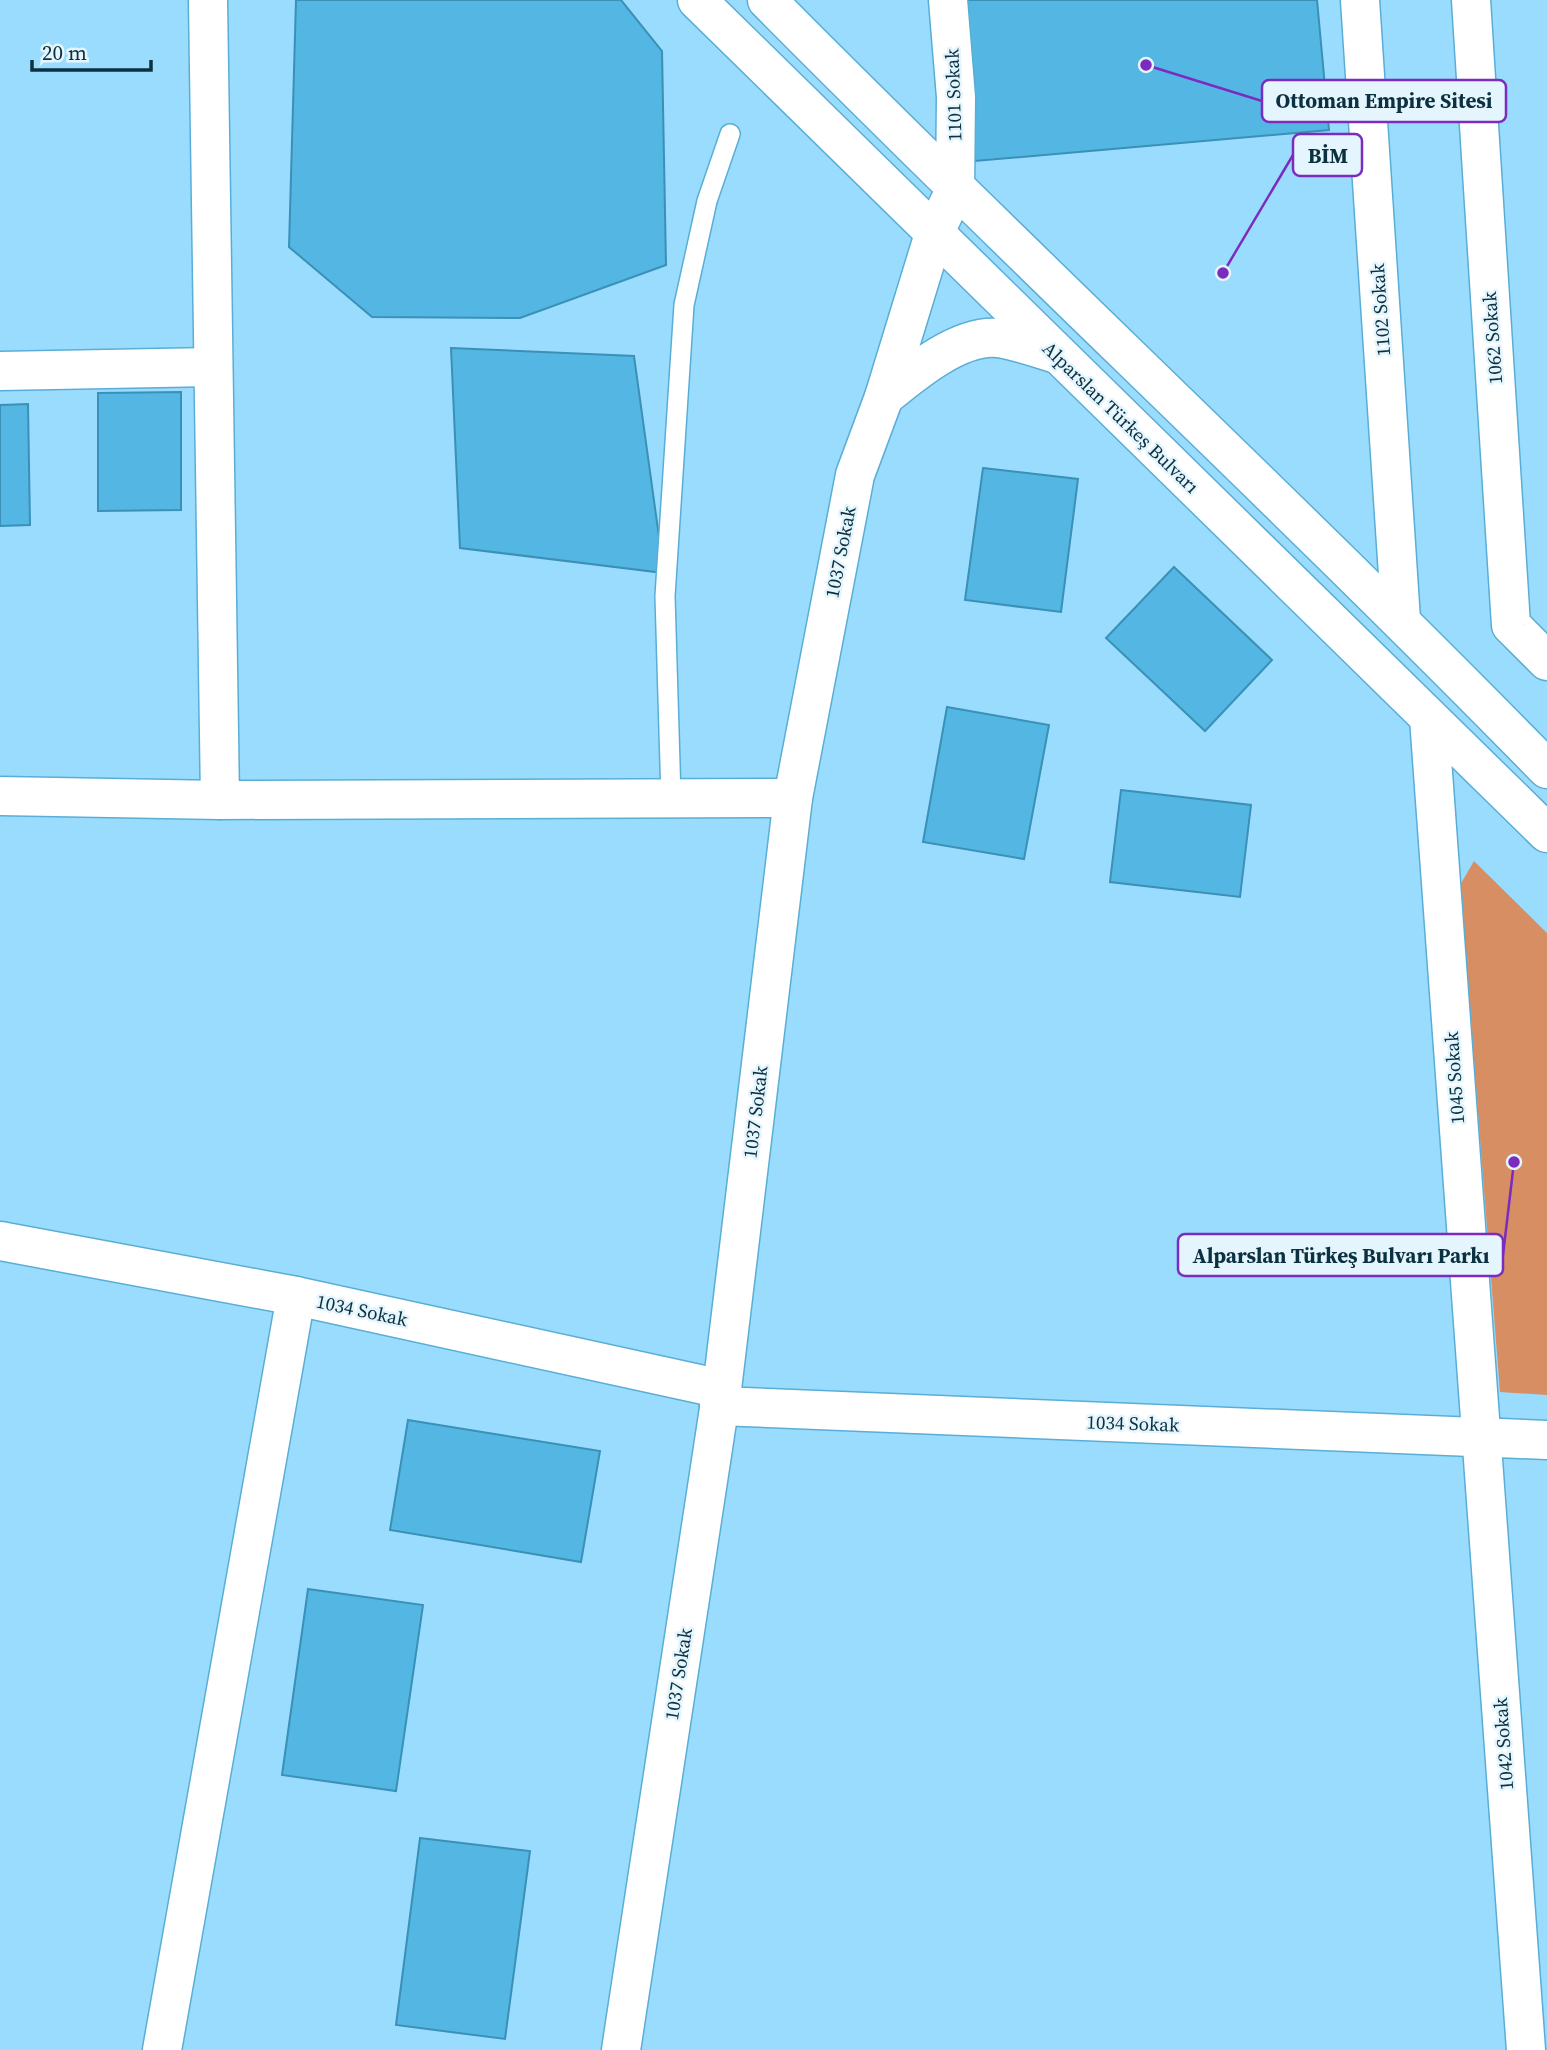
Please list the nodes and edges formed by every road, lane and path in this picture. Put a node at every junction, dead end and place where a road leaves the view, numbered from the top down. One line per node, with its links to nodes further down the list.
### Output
1 (208, 0): 11 (street)
2 (697, 0): 9 (street, Alparslan Türkeş Bulvarı)
3 (767, 0): 8 (street)
4 (948, 0): 8 (street, 1101 Sokak)
5 (1360, 0): 14 (street, 1102 Sokak)
6 (1471, 0): 15 (street, 1062 Sokak)
7 (730, 134): 20 (lane)
8 (955, 190): 9 (street, 1037 Sokak); 14 (street)
9 (934, 234): 10 (street, Alparslan Türkeş Bulvarı); 13 (street, 1037 Sokak)
10 (1056, 354): 13 (street); 16 (street, Alparslan Türkeş Bulvarı)
11 (212, 367): 12 (street); 21 (street)
12 (0, 371)
13 (884, 397): 19 (street, 1037 Sokak)
14 (1401, 620): 17 (street)
15 (1547, 661)
16 (1429, 718): 22 (street, Alparslan Türkeş Bulvarı); 26 (street, 1045 Sokak)
17 (1547, 769)
18 (0, 796): 21 (street)
19 (793, 798): 20 (street); 25 (street, 1037 Sokak)
20 (671, 799): 21 (street)
21 (220, 800)
22 (1547, 833)
23 (0, 1241): 24 (street, 1034 Sokak)
24 (296, 1296): 25 (street, 1034 Sokak); 28 (street)
25 (720, 1397): 26 (street, 1034 Sokak); 29 (street, 1037 Sokak)
26 (1479, 1437): 27 (street, 1034 Sokak); 30 (street, 1042 Sokak)
27 (1547, 1440)
28 (162, 2050)
29 (621, 2050)
30 (1526, 2050)

